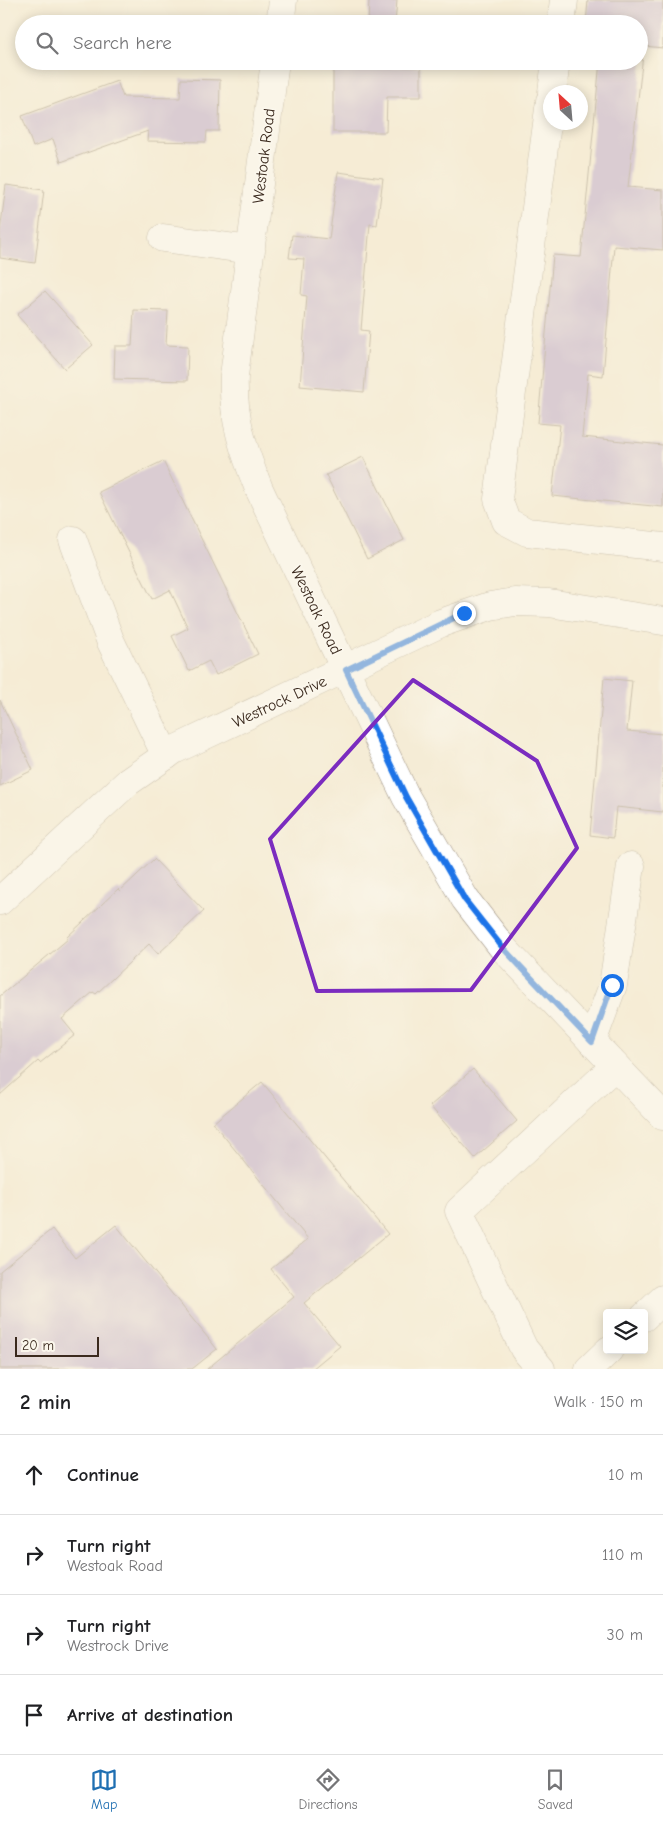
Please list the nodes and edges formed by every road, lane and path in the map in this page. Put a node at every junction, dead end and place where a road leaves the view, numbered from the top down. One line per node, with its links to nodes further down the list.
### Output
1 (283, 0): 3 (street)
2 (564, 0): 4 (street)
3 (281, 15)
4 (562, 15)
5 (274, 70): 10 (street, Westoak Road)
6 (555, 70): 7 (street)
7 (553, 85)
8 (546, 130): 12 (street)
9 (163, 238): 10 (street)
10 (251, 250): 14 (street, Westoak Road)
11 (73, 540): 15 (street)
12 (663, 547)
13 (663, 621): 14 (street, Westrock Drive)
14 (346, 670): 15 (street, Westrock Drive); 18 (street, Westoak Road)
15 (166, 756): 17 (street, Westrock Drive)
16 (631, 866): 18 (street)
17 (0, 901)
18 (592, 1042): 19 (street, Westoak Road)
19 (615, 1066): 20 (street, Westoak Road); 24 (street)
20 (663, 1116)
21 (663, 1299): 22 (street)
22 (648, 1313)
23 (605, 1354): 25 (street)
24 (541, 1369)
25 (589, 1369)

